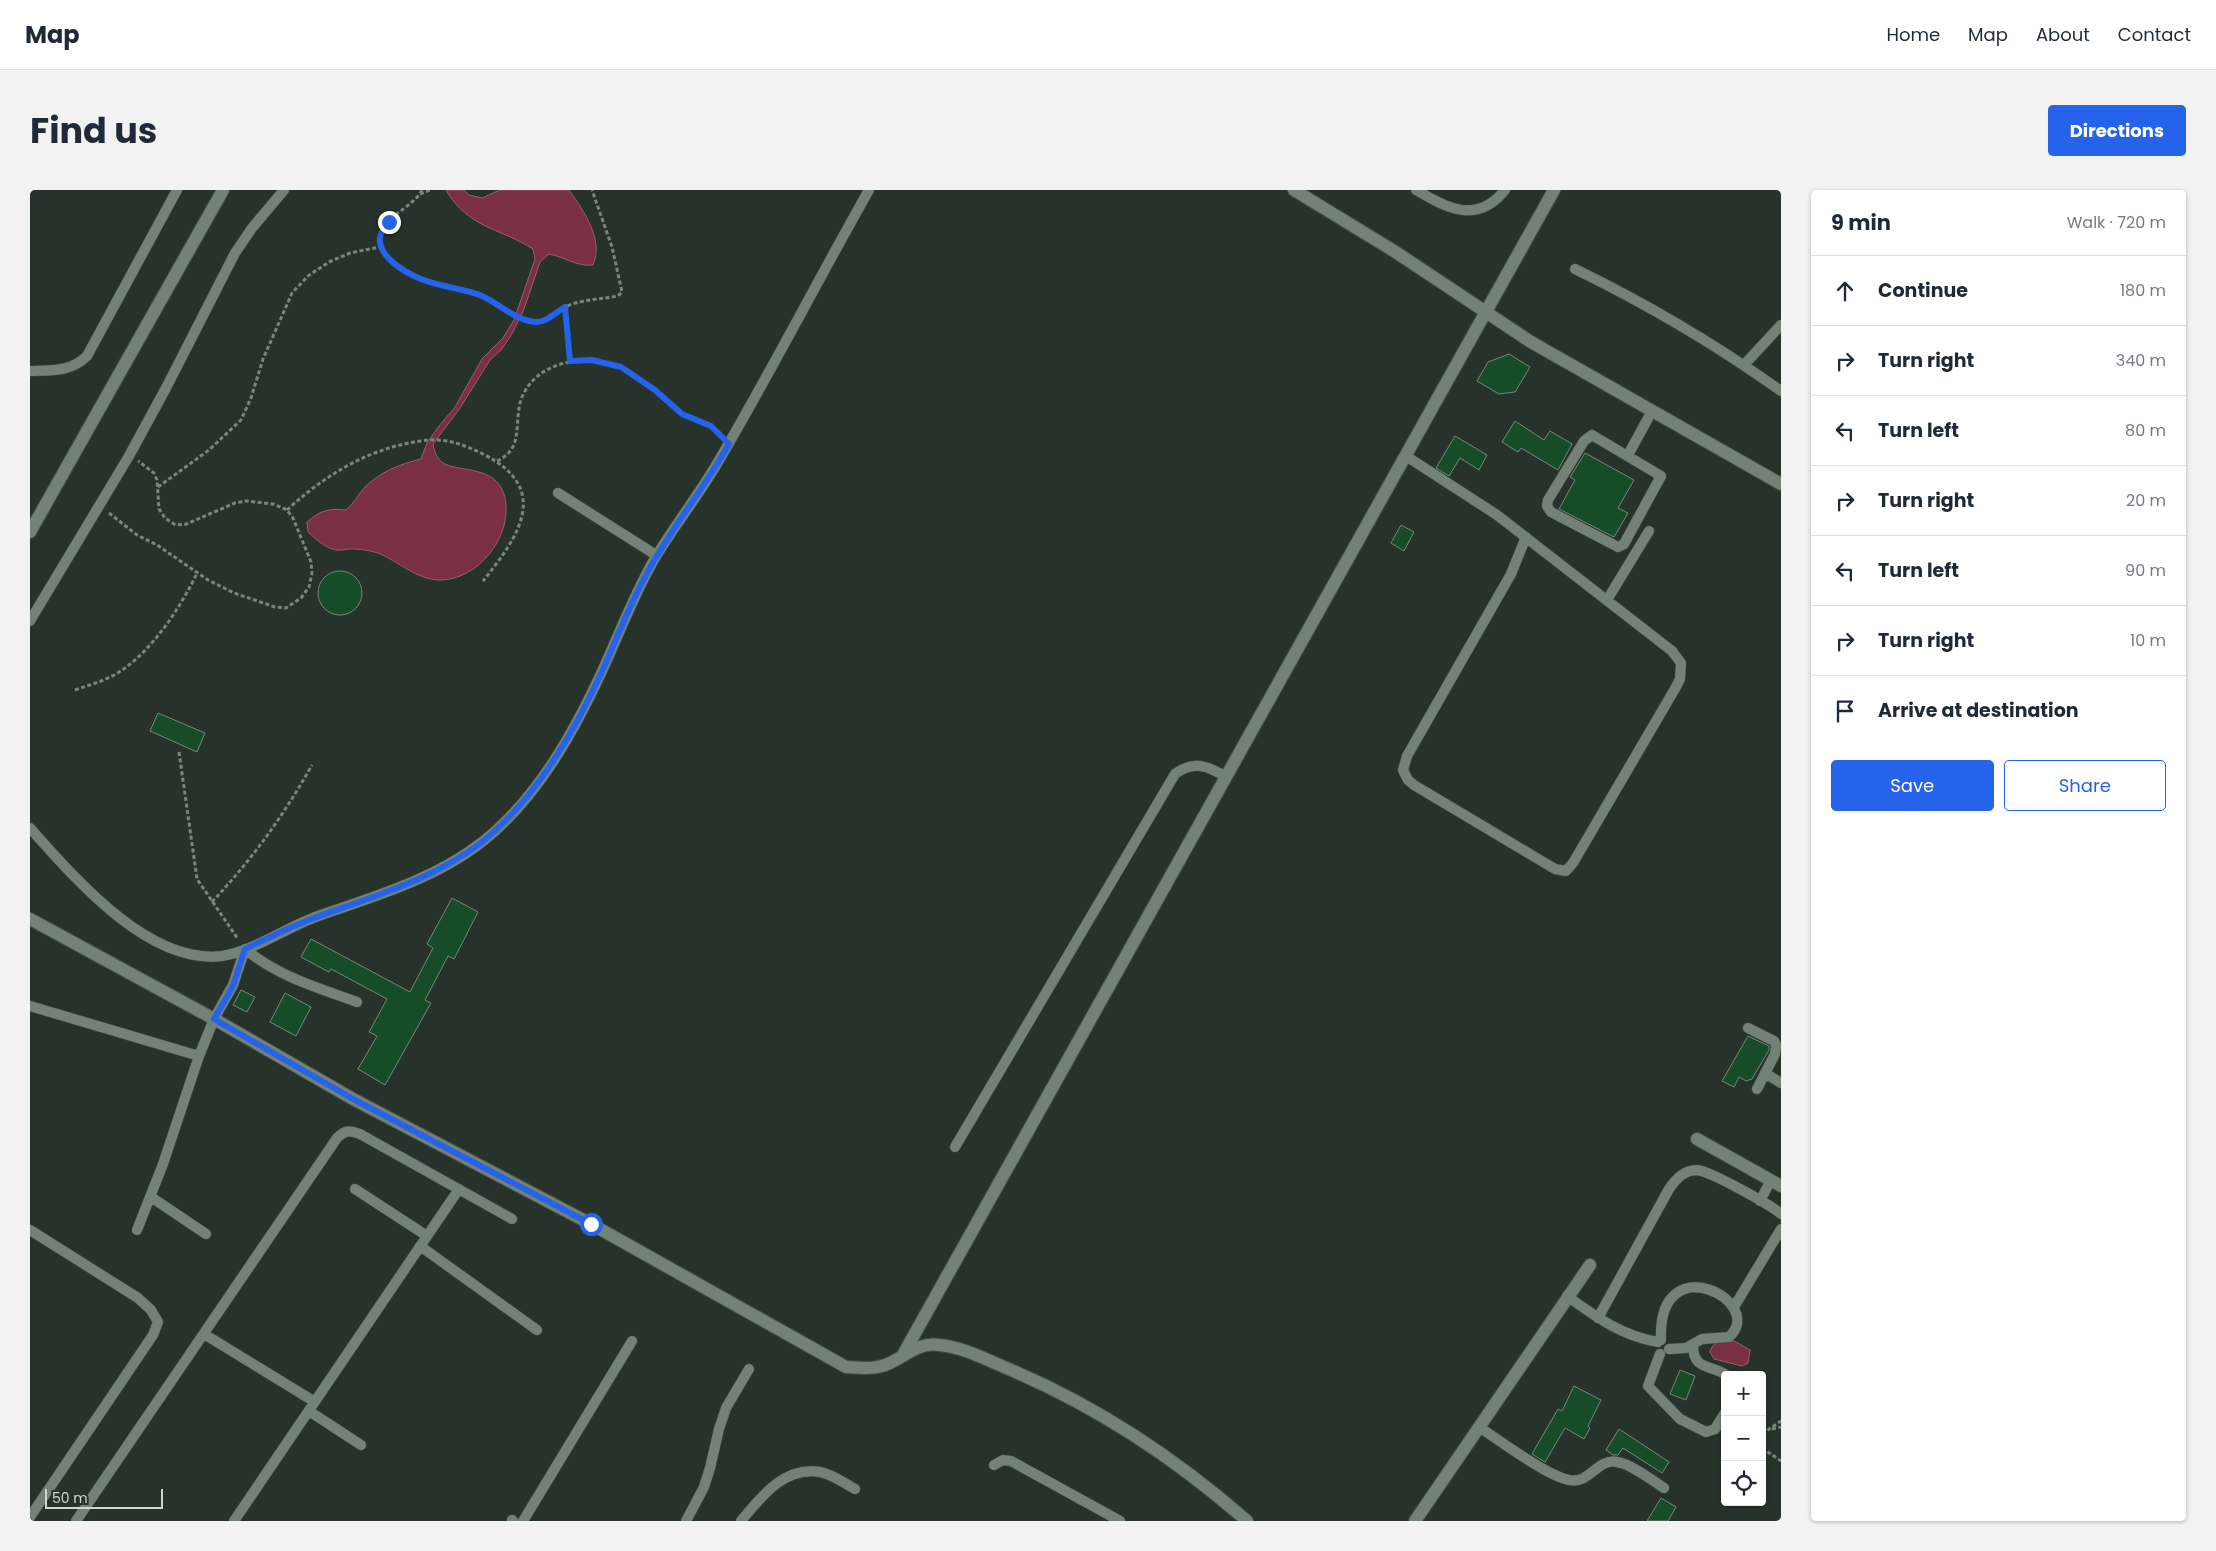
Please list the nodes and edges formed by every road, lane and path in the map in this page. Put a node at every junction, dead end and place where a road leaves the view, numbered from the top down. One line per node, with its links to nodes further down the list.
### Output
1 (176, 190): 20 (lane)
2 (223, 190): 34 (street)
3 (284, 190): 25 (lane)
4 (422, 190): 12 (path)
5 (430, 190): 12 (path)
6 (592, 190): 15 (path)
7 (870, 190): 23 (lane)
8 (1294, 190): 16 (street)
9 (1416, 190): 10 (lane)
10 (1505, 190)
11 (1554, 190): 16 (street)
12 (420, 194): 13 (path)
13 (380, 247): 15 (path); 29 (path)
14 (1574, 269): 19 (lane)
15 (565, 307): 18 (path)
16 (1486, 312): 22 (street); 26 (street)
17 (1781, 325): 19 (lane)
18 (570, 361): 23 (path); 27 (path)
19 (1744, 365): 21 (lane)
20 (30, 371)
21 (1781, 391)
22 (1652, 411): 24 (lane); 28 (street)
23 (729, 444): 36 (lane)
24 (1628, 455): 24 (lane)
25 (129, 456): 29 (path); 31 (lane)
26 (1406, 456): 35 (lane); 44 (street)
27 (497, 461): 32 (path); 38 (path)
28 (1781, 484)
29 (158, 488): 32 (path)
30 (558, 493): 36 (lane)
31 (100, 505): 37 (path); 40 (lane)
32 (287, 510): 37 (path)
33 (1649, 531): 39 (lane)
34 (30, 532)
35 (1526, 537): 39 (lane); 39 (lane)
36 (656, 555): 48 (lane)
37 (197, 573): 41 (path)
38 (483, 581)
39 (1607, 600)
40 (30, 621)
41 (75, 690)
42 (179, 752): 46 (path)
43 (312, 765): 46 (path)
44 (1226, 777): 58 (lane); 82 (street)
45 (30, 828): 48 (lane)
46 (212, 902): 48 (path)
47 (30, 919): 51 (street)
48 (245, 949): 49 (lane); 51 (lane)
49 (357, 1002)
50 (30, 1006): 53 (lane)
51 (214, 1019): 53 (lane); 82 (street)
52 (1748, 1028): 54 (lane)
53 (198, 1056): 62 (lane)
54 (1765, 1073): 55 (lane); 56 (lane)
55 (1781, 1083)
56 (1757, 1089)
57 (1697, 1140): 59 (street)
58 (955, 1148)
59 (1776, 1183): 63 (lane)
60 (355, 1189): 70 (lane)
61 (459, 1189): 65 (lane); 70 (lane); 77 (lane)
62 (151, 1197): 68 (lane); 69 (lane)
63 (1760, 1201): 64 (lane); 75 (lane)
64 (1781, 1214)
65 (512, 1219)
66 (1781, 1229): 74 (lane)
67 (30, 1230): 98 (lane)
68 (137, 1230)
69 (206, 1234)
70 (427, 1236): 71 (lane)
71 (420, 1246): 76 (lane); 85 (lane)
72 (1590, 1265): 73 (street)
73 (1567, 1296): 75 (lane); 88 (street)
74 (1734, 1307): 79 (lane); 80 (lane)
75 (1598, 1318): 79 (lane)
76 (537, 1330)
77 (204, 1334): 85 (lane); 99 (lane)
78 (632, 1341): 101 (lane)
79 (1659, 1341): 81 (lane)
80 (1693, 1345): 81 (lane); 84 (lane)
81 (1664, 1351): 86 (lane)
82 (904, 1353): 105 (street)
83 (749, 1369): 102 (lane)
84 (1721, 1373)
85 (312, 1406): 92 (lane); 100 (lane)
86 (1724, 1416)
87 (1781, 1421): 90 (path)
88 (1479, 1427): 96 (lane); 106 (street)
89 (1781, 1427): 90 (path)
90 (1772, 1429): 91 (path)
91 (1766, 1432)
92 (362, 1445)
93 (1766, 1451): 94 (path)
94 (1781, 1461)
95 (994, 1465): 104 (lane)
96 (1664, 1488)
97 (855, 1489): 103 (lane)
98 (30, 1516)
99 (76, 1521)
100 (234, 1521)
101 (523, 1521)
102 (686, 1521)
103 (741, 1521)
104 (1120, 1521)
105 (1247, 1521)
106 (1415, 1521)

